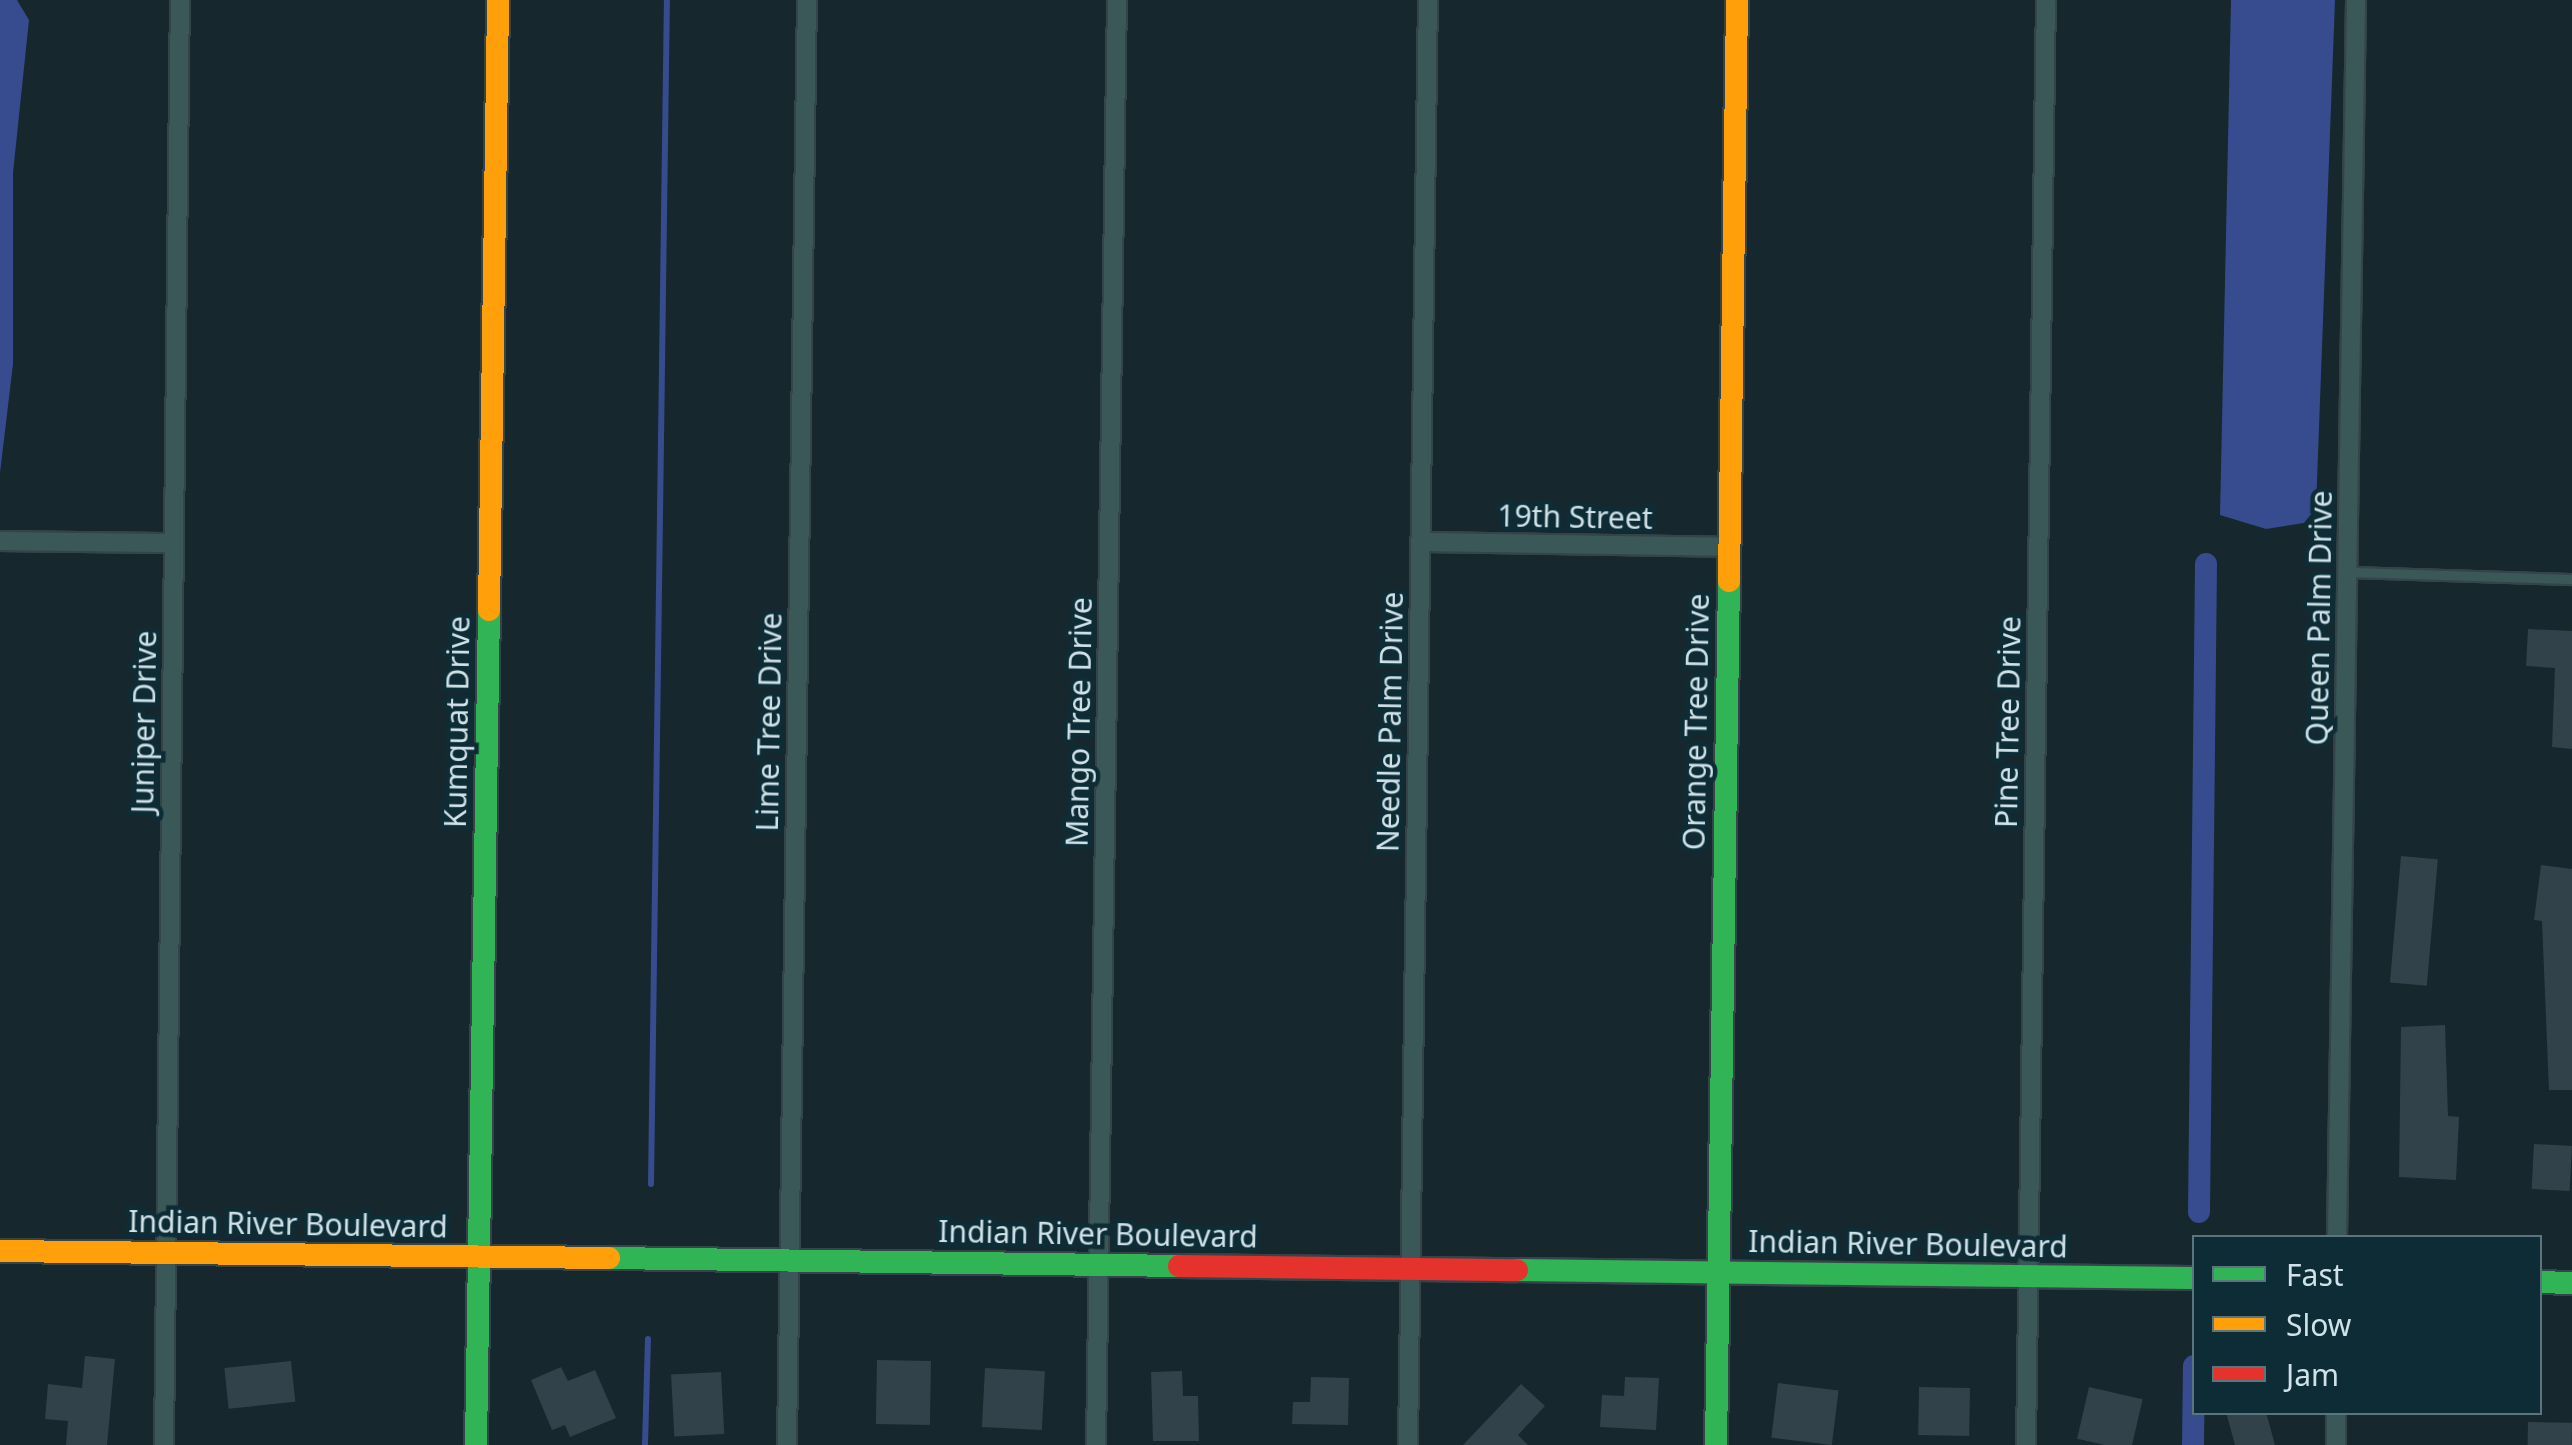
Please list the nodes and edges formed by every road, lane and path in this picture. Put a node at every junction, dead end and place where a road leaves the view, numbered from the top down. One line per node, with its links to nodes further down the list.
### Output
1 (180, 0): 11 (street, Juniper Drive)
2 (498, 0): 18 (street, Kumquat Drive)
3 (807, 0): 19 (street, Lime Tree Drive)
4 (1118, 0): 20 (street, Mango Tree Drive)
5 (1428, 0): 10 (street, Needle Palm Drive)
6 (1738, 0): 12 (street, Orange Tree Drive)
7 (2046, 0): 23 (street, Pine Tree Drive)
8 (2356, 0): 13 (street, Queen Palm Drive)
9 (0, 541): 11 (street)
10 (1420, 542): 12 (street, 19th Street); 21 (street, Needle Palm Drive)
11 (173, 543): 17 (street, Juniper Drive)
12 (1729, 547): 22 (street, Orange Tree Drive)
13 (2348, 572): 14 (lane); 15 (street, Queen Palm Drive)
14 (2572, 579)
15 (2338, 1235)
16 (0, 1251): 17 (street, Indian River Boulevard)
17 (166, 1252): 18 (street, Indian River Boulevard); 28 (street, Juniper Drive)
18 (479, 1256): 19 (street, Indian River Boulevard); 29 (street, Kumquat Drive)
19 (788, 1260): 20 (street, Indian River Boulevard); 30 (street, Lime Tree Drive)
20 (1098, 1264): 21 (street, Indian River Boulevard); 31 (street, Mango Tree Drive)
21 (1409, 1268): 22 (street, Indian River Boulevard); 32 (street, Needle Palm Drive)
22 (1718, 1272): 23 (street, Indian River Boulevard); 33 (street, Orange Tree Drive)
23 (2026, 1276): 24 (street, Indian River Boulevard); 34 (street, Pine Tree Drive)
24 (2192, 1278)
25 (2542, 1282): 26 (street)
26 (2572, 1283)
27 (2336, 1415): 35 (street)
28 (164, 1445)
29 (476, 1445)
30 (786, 1445)
31 (1096, 1445)
32 (1408, 1445)
33 (1716, 1445)
34 (2026, 1445)
35 (2336, 1445)

